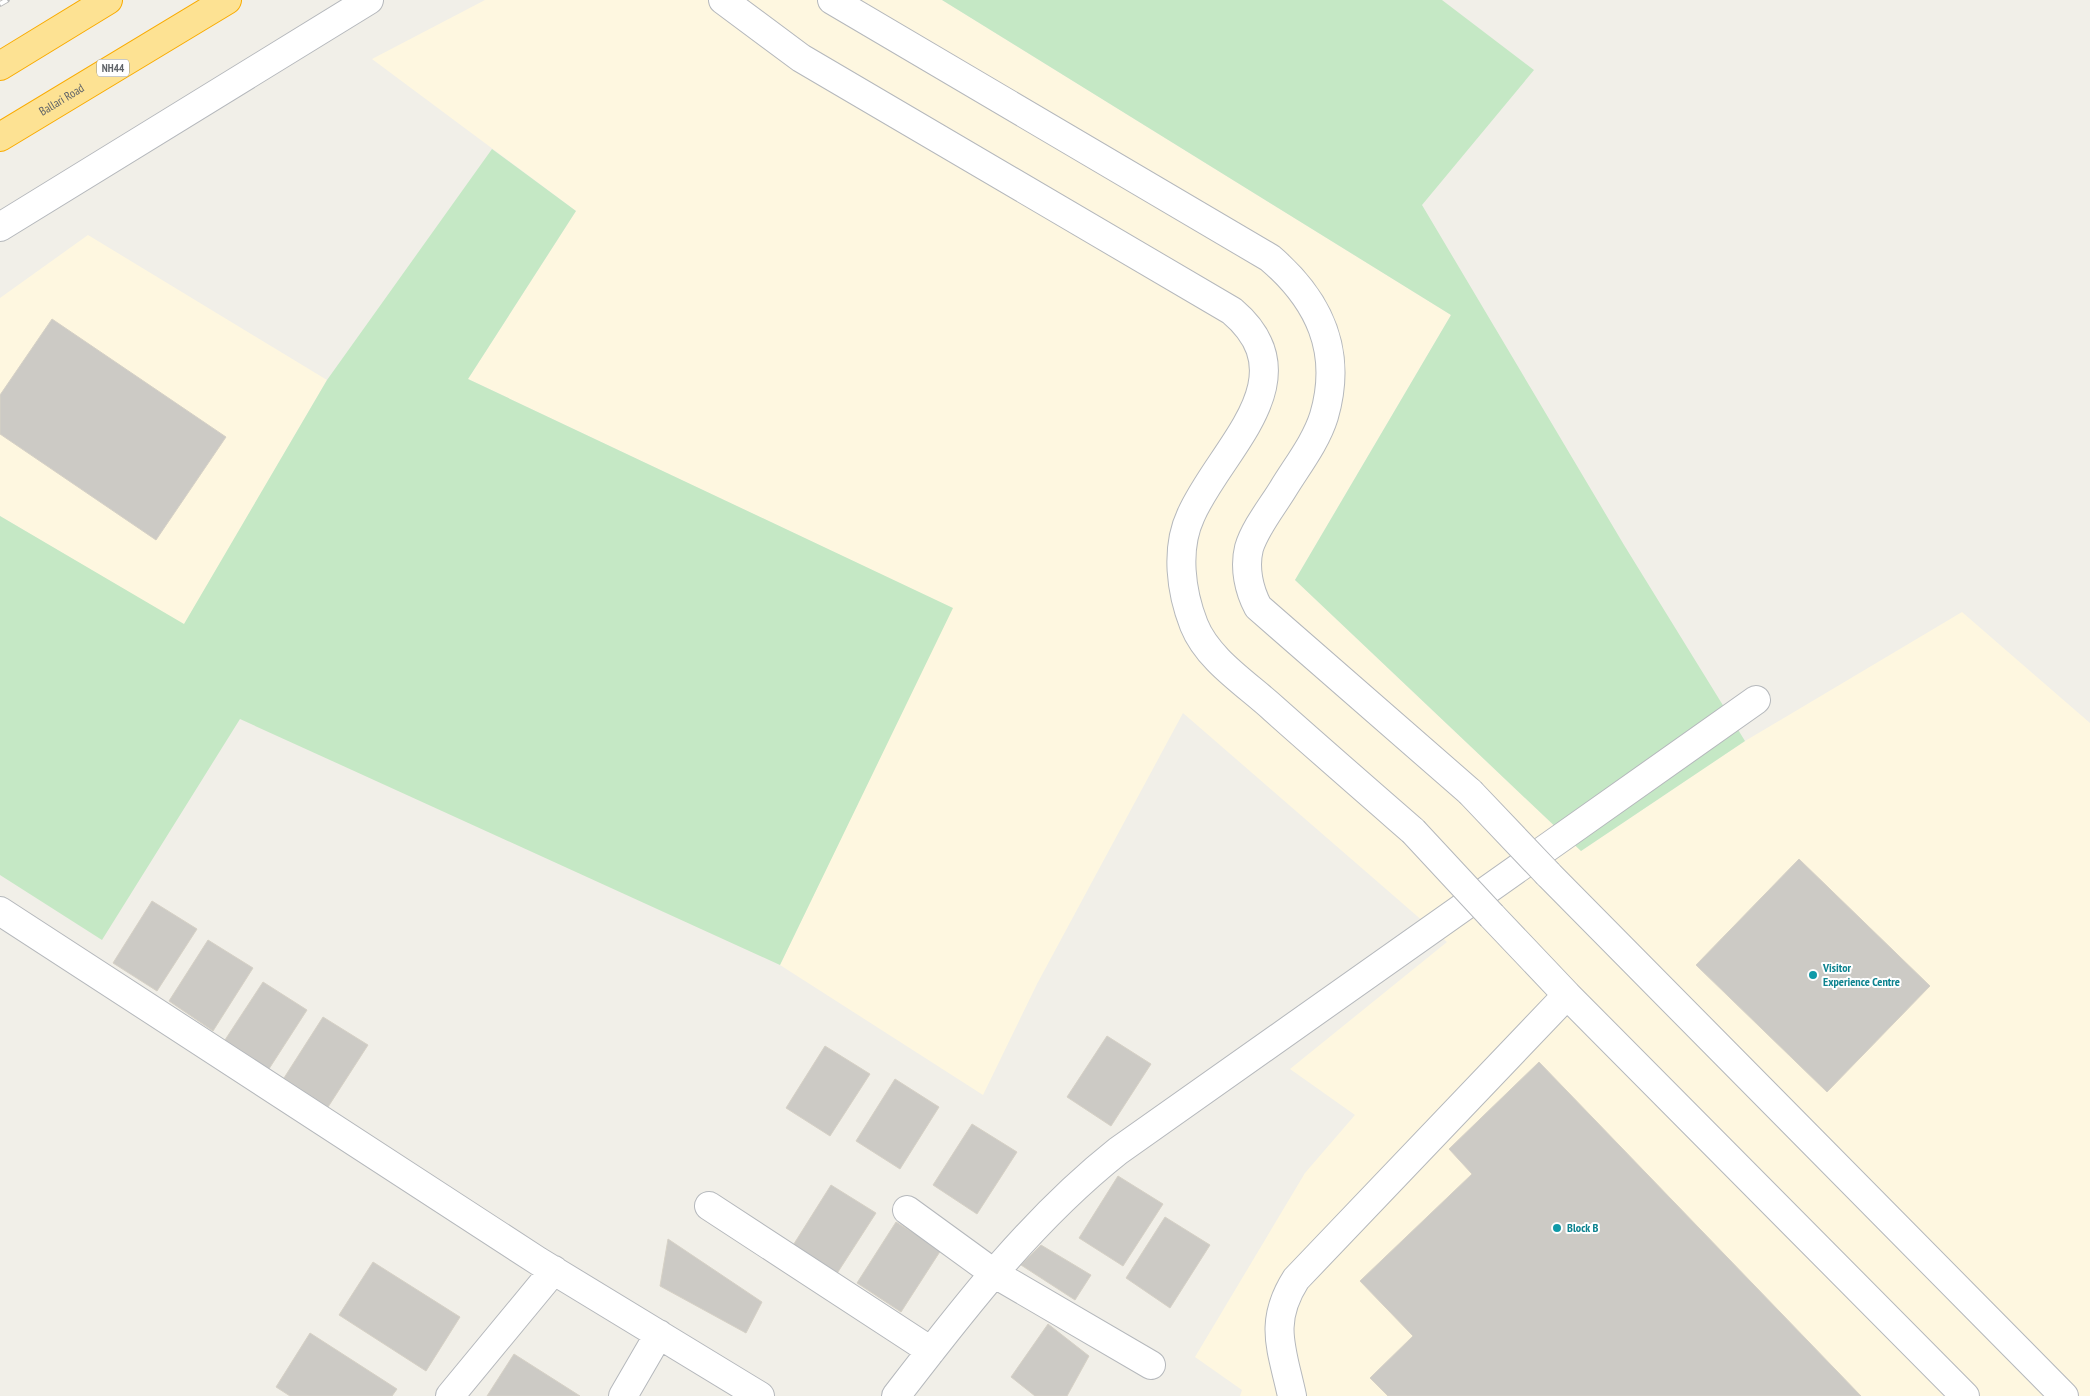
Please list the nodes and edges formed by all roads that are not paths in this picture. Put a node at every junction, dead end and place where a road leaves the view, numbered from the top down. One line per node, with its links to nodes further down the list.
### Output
1 (108, 0): 6 (highway)
2 (227, 0): 7 (highway, Ballari Road / NH44)
3 (369, 0): 8 (street)
4 (723, 0): 11 (street, bridge)
5 (832, 0): 25 (street, bridge)
6 (0, 66)
7 (0, 137)
8 (0, 227)
9 (1756, 700): 15 (street)
10 (0, 910): 14 (street)
11 (1567, 995): 23 (street); 24 (street)
12 (709, 1206): 17 (street)
13 (907, 1210): 15 (street)
14 (554, 1270): 16 (street); 19 (street)
15 (995, 1274): 17 (street); 18 (street)
16 (659, 1334): 20 (street); 21 (street)
17 (931, 1351): 22 (street)
18 (1151, 1365)
19 (450, 1396)
20 (623, 1396)
21 (760, 1396)
22 (896, 1396)
23 (1292, 1396)
24 (1965, 1396)
25 (2064, 1396)

